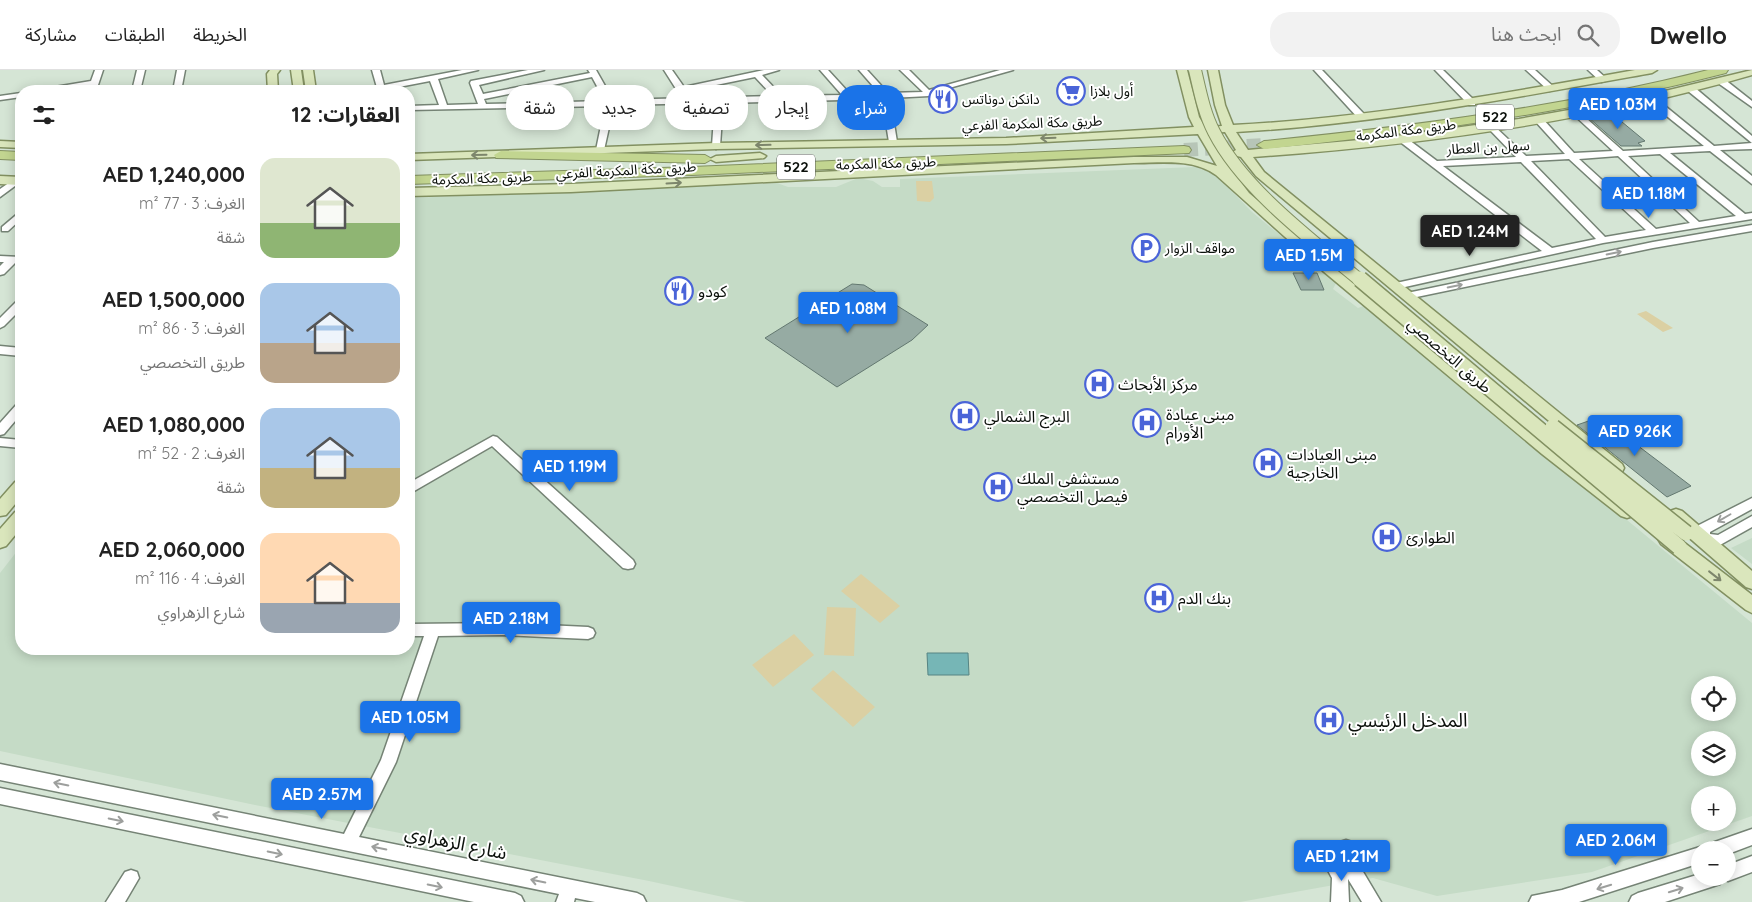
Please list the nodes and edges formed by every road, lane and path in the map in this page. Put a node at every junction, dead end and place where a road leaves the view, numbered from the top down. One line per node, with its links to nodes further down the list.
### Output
1 (99, 70): 39 (street)
2 (142, 70): 40 (street)
3 (181, 70): 41 (street)
4 (262, 70): 42 (main road)
5 (275, 70): 43 (main road)
6 (296, 70): 44 (main road)
7 (308, 70): 45 (main road)
8 (376, 70): 46 (street)
9 (474, 70): 33 (street)
10 (478, 70): 37 (street)
11 (540, 70): 30 (street)
12 (668, 70): 50 (street)
13 (775, 70): 32 (street)
14 (824, 70): 53 (street)
15 (862, 70): 54 (street)
16 (920, 70): 28 (street)
17 (1009, 70): 58 (street)
18 (1182, 70): 70 (main road)
19 (1195, 70): 152 (main road, طريق التخصصي, bridge)
20 (1205, 70): 152 (main road, طريق التخصصي, bridge)
21 (1213, 70): 68 (main road)
22 (1318, 70): 74 (street)
23 (1439, 70): 67 (street)
24 (1530, 70): 55 (street)
25 (1592, 70): 36 (street)
26 (1680, 70): 35 (highway)
27 (1687, 70): 35 (highway, طريق مكة المكرمة / 522)
28 (905, 71): 58 (street)
29 (1751, 71): 34 (main road); 35 (main road, طريق مكة المكرمة الفرعي)
30 (519, 72): 37 (street)
31 (594, 72): 48 (street); 49 (street)
32 (757, 74): 51 (street); 52 (street)
33 (438, 75): 47 (street); 72 (street)
34 (1722, 76): 35 (highway, طريق مكة المكرمة / 522); 56 (main road); 62 (street)
35 (1659, 77): 36 (main road, طريق مكة المكرمة الفرعي); 38 (highway, طريق مكة المكرمة / 522); 38 (highway, طريق مكة المكرمة / 522); 76 (highway)
36 (1604, 80): 55 (main road, طريق مكة المكرمة الفرعي)
37 (478, 82): 65 (street)
38 (1626, 83): 67 (main road)
39 (94, 85)
40 (138, 85)
41 (178, 85)
42 (263, 85)
43 (273, 85)
44 (298, 85)
45 (310, 85)
46 (380, 85)
47 (401, 85)
48 (539, 85)
49 (601, 85)
50 (678, 85)
51 (705, 85)
52 (767, 85)
53 (838, 85)
54 (876, 85)
55 (1552, 89): 67 (main road, طريق مكة المكرمة الفرعي)
56 (1691, 89): 64 (main road); 86 (street)
57 (506, 94): 65 (street)
58 (929, 94): 61 (street)
59 (1752, 94): 62 (street)
60 (15, 95): 63 (street)
61 (905, 95)
62 (1738, 95): 69 (street)
63 (0, 98)
64 (1651, 99): 73 (main road); 93 (street)
65 (482, 102): 66 (street); 72 (street)
66 (506, 103)
67 (1472, 103): 74 (main road, طريق مكة المكرمة الفرعي)
68 (1220, 105): 77 (main road); 79 (main road)
69 (1752, 105)
70 (1191, 106): 83 (main road); 84 (main road)
71 (415, 108): 72 (street)
72 (444, 108)
73 (1577, 113): 75 (main road); 98 (street)
74 (1362, 117): 77 (main road, طريق مكة المكرمة الفرعي)
75 (1538, 120): 76 (main road); 104 (street)
76 (1520, 122): 78 (main road)
77 (1280, 126): 79 (main road, طريق مكة المكرمة الفرعي); 95 (main road)
78 (1492, 127): 85 (main road); 105 (street)
79 (1230, 129): 83 (main road, طريق مكة المكرمة الفرعي); 99 (main road)
80 (604, 130): 94 (street)
81 (717, 130): 97 (street)
82 (892, 130): 88 (street)
83 (1201, 131): 84 (main road, طريق مكة المكرمة الفرعي); 99 (main road); 122 (main road)
84 (1127, 135): 87 (main road, طريق مكة المكرمة الفرعي, one-way to 87); 92 (main road)
85 (1402, 139): 95 (main road); 107 (street)
86 (1752, 140)
87 (1006, 141): 88 (main road, طريق مكة المكرمة الفرعي); 97 (main road)
88 (894, 142): 97 (main road, طريق مكة المكرمة الفرعي, one-way to 97)
89 (0, 144): 90 (main road)
90 (15, 145)
91 (1752, 146): 93 (street, سهل بن العطار)
92 (1189, 147): 97 (highway, طريق مكة المكرمة / 522); 106 (main road); 111 (highway, طريق مكة المكرمة / 522)
93 (1713, 149): 96 (street, سهل بن العطار); 117 (street)
94 (600, 150): 97 (main road, طريق مكة المكرمة الفرعي); 101 (main road, طريق مكة المكرمة الفرعي)
95 (1301, 150): 99 (main road); 114 (main road)
96 (1662, 151): 98 (street, سهل بن العطار); 123 (street)
97 (716, 153): 101 (highway); 112 (highway, طريق مكة المكرمة / 522)
98 (1619, 153): 104 (street, سهل بن العطار); 125 (street)
99 (1244, 154): 114 (main road)
100 (0, 155): 102 (highway)
101 (500, 155): 103 (main road, طريق مكة المكرمة الفرعي, one-way to 103)
102 (15, 156)
103 (415, 157)
104 (1572, 157): 105 (street, سهل بن العطار); 129 (street)
105 (1524, 159): 107 (street, سهل بن العطار); 130 (street)
106 (1134, 160): 108 (main road, طريق مكة المكرمة الفرعي); 122 (main road, طريق مكة المكرمة الفرعي)
107 (1436, 164): 131 (street)
108 (1028, 166): 111 (main road); 119 (main road, طريق مكة المكرمة الفرعي, one-way to 108)
109 (0, 167): 110 (highway)
110 (15, 168)
111 (771, 168): 113 (highway, طريق مكة المكرمة / 522)
112 (415, 170)
113 (692, 171): 120 (highway)
114 (1260, 174): 122 (main road); 136 (main road)
115 (0, 180): 116 (main road)
116 (15, 181)
117 (1752, 181)
118 (15, 183): 121 (street)
119 (415, 189)
120 (415, 189)
121 (0, 194)
122 (1245, 196): 152 (main road)
123 (1747, 216): 125 (street)
124 (15, 219): 127 (street)
125 (1696, 224): 129 (street)
126 (1752, 228): 136 (street, one-way to 126)
127 (2, 229): 128 (street)
128 (15, 230)
129 (1653, 231): 130 (street)
130 (1603, 240): 131 (street)
131 (1550, 252): 136 (street)
132 (0, 259): 133 (street)
133 (15, 260)
134 (15, 261): 135 (street)
135 (0, 272)
136 (1402, 291): 151 (main road)
137 (5, 313): 138 (street)
138 (0, 324)
139 (0, 350): 140 (street)
140 (15, 351)
141 (15, 415): 142 (street)
142 (0, 431)
143 (0, 442): 144 (street)
144 (15, 443)
145 (415, 486): 154 (street)
146 (15, 493): 148 (main road)
147 (1752, 503): 151 (street, one-way to 151)
148 (0, 510)
149 (1752, 521): 151 (street)
150 (15, 524): 153 (main road)
151 (1703, 539): 155 (main road)
152 (1682, 540): 155 (main road, طريق التخصصي); 156 (main road, طريق التخصصي, one-way to 156)
153 (0, 542)
154 (628, 564)
155 (1752, 583)
156 (1752, 605)
157 (415, 630): 158 (street)
158 (433, 630): 159 (street); 163 (street)
159 (588, 633)
160 (0, 772): 163 (street, شارع الزهراوي, one-way to 160)
161 (0, 796): 175 (street, one-way to 175)
162 (1752, 837): 164 (street)
163 (349, 841): 172 (street, شارع الزهراوي, one-way to 163)
164 (1736, 843)
165 (1346, 848): 178 (street)
166 (1325, 850): 177 (street)
167 (1691, 858): 173 (street, one-way to 173)
168 (1752, 864): 169 (street)
169 (1736, 870)
170 (130, 878): 174 (street)
171 (1691, 885): 180 (street, one-way to 171)
172 (567, 895): 176 (street, شارع الزهراوي)
173 (1563, 901): 179 (street)
174 (115, 902)
175 (515, 902)
176 (637, 902)
177 (1340, 902)
178 (1372, 902)
179 (1538, 902)
180 (1638, 902)

